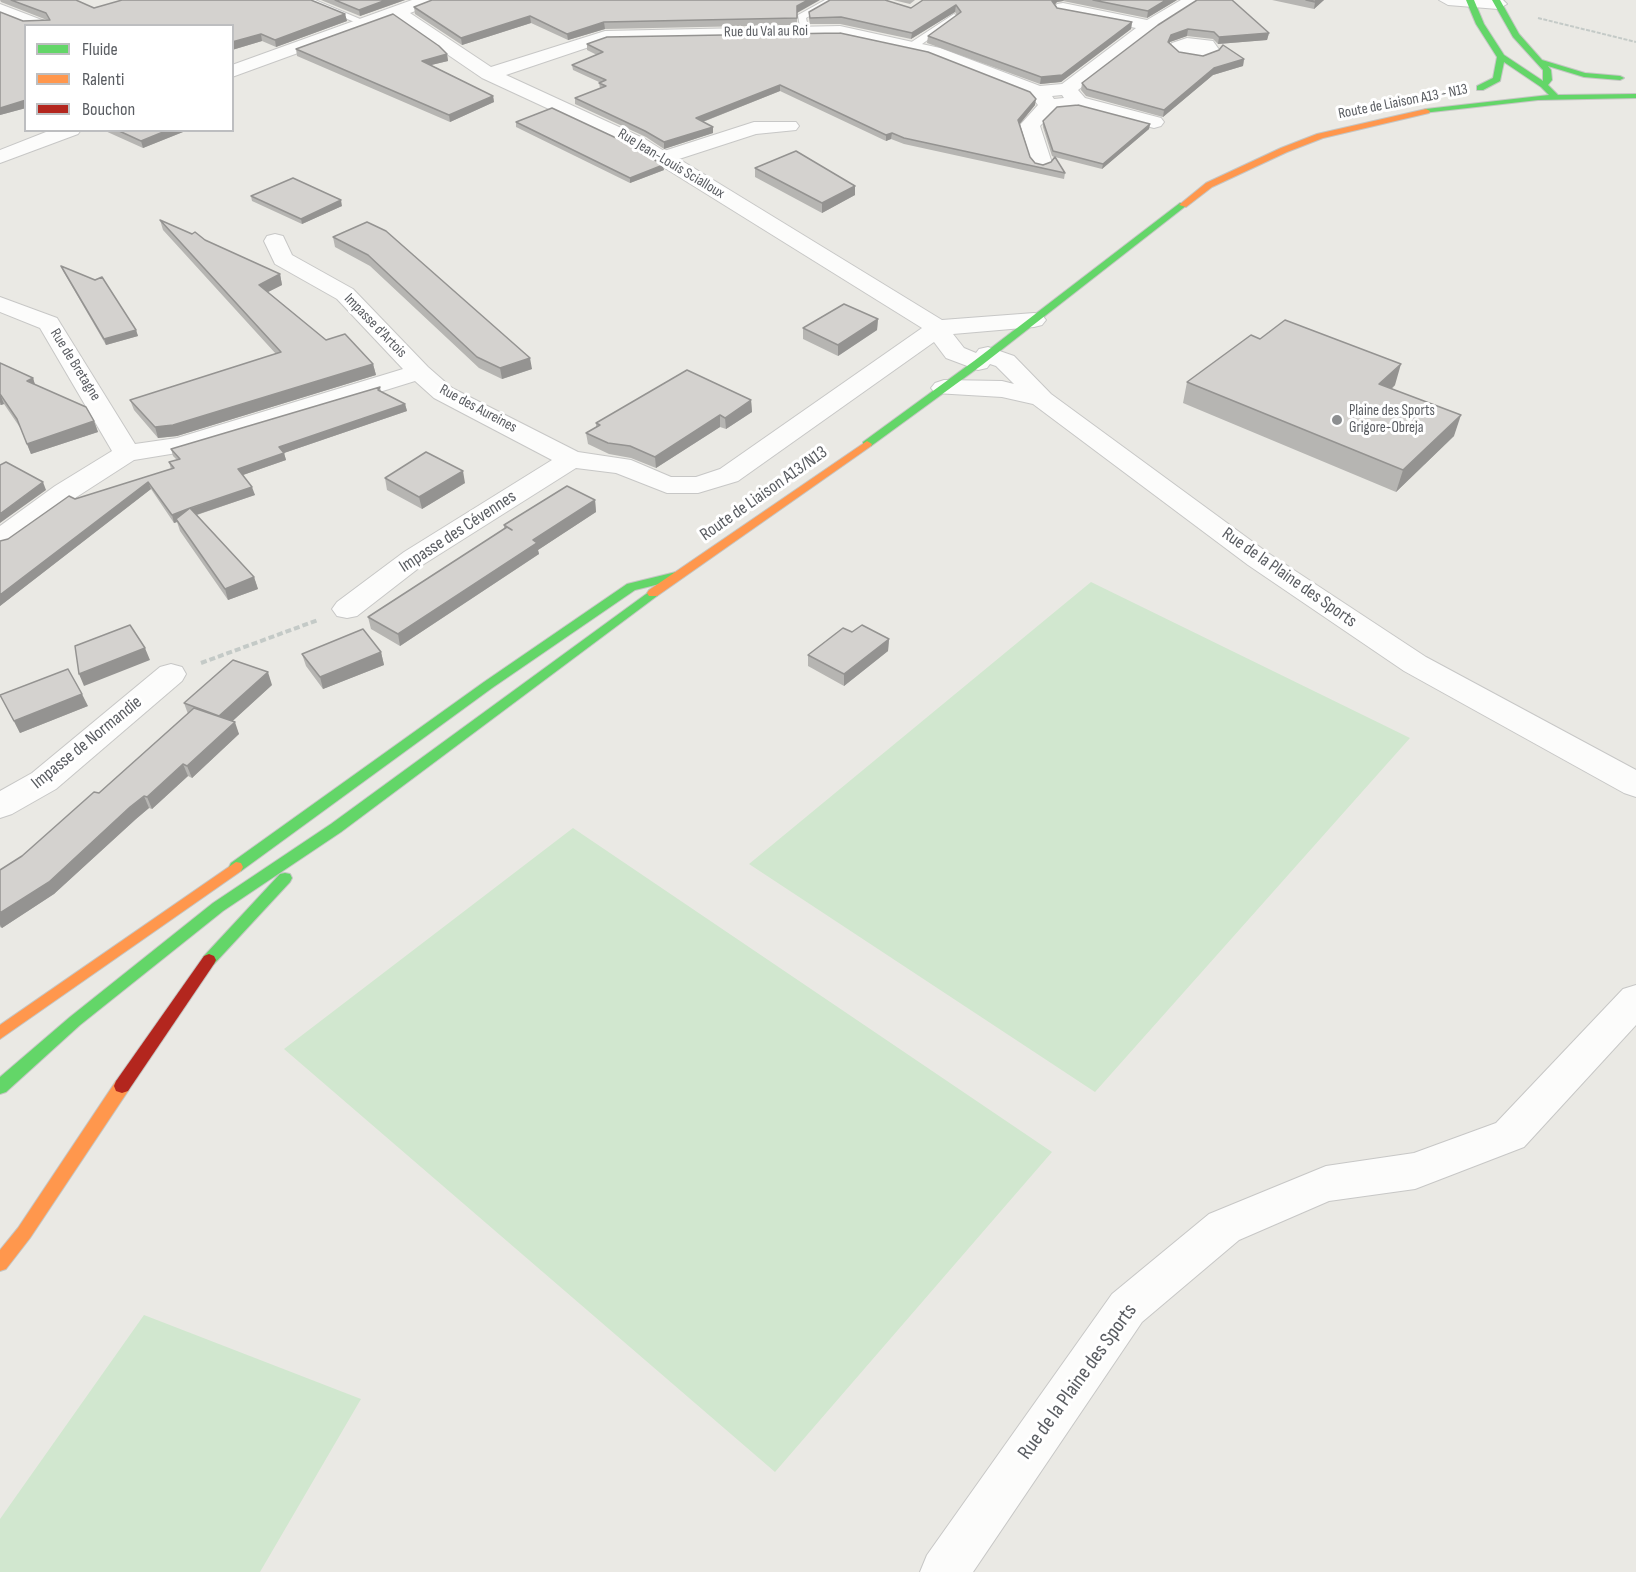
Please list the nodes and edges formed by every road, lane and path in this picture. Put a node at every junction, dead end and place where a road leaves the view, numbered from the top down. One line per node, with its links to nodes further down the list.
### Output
1 (307, 0): 13 (lane)
2 (428, 0): 10 (street)
3 (832, 0): 14 (lane)
4 (1193, 0): 15 (street)
5 (1448, 0): 6 (street)
6 (1471, 1): 7 (street); 19 (main road)
7 (1498, 5): 16 (path); 20 (main road)
8 (1063, 8): 15 (street)
9 (0, 9): 12 (street)
10 (397, 14): 13 (street); 22 (street, Rue Jean-Louis Scialloux)
11 (954, 17): 18 (lane)
12 (35, 24)
13 (367, 24): 21 (street)
14 (804, 31): 18 (street, Rue du Val au Roi); 22 (street, Rue du Val au Roi)
15 (1144, 31): 17 (street); 25 (street)
16 (1636, 42)
17 (1180, 45)
18 (911, 47): 28 (street, Rue du Val au Roi)
19 (1501, 57): 24 (main road); 24 (main road, Route de Liaison A13 - N13)
20 (1542, 62): 23 (main road); 24 (main road)
21 (234, 71)
22 (489, 74): 33 (street, Rue Jean-Louis Scialloux)
23 (1636, 82): 24 (main road, Route de Liaison A13 - N13)
24 (1544, 85): 27 (main road)
25 (1072, 96): 28 (street); 29 (street)
26 (1636, 96): 27 (main road, Route de Liaison A13 - N13)
27 (1555, 97): 36 (main road, Route de Liaison A13 - N13)
28 (1044, 99): 35 (street)
29 (1154, 122)
30 (789, 126): 33 (street)
31 (66, 132): 32 (street)
32 (0, 157)
33 (662, 158): 40 (street, Rue Jean-Louis Scialloux)
34 (1223, 162): 36 (main road)
35 (1042, 163)
36 (1209, 185): 39 (main road, Route de Liaison A13/N13)
37 (275, 241): 42 (street, Impasse d'Artois)
38 (0, 304): 45 (street, Rue de Bretagne)
39 (1034, 320): 40 (street); 41 (main road, Route de Liaison A13/N13)
40 (938, 328): 41 (street, Rue Jean-Louis Scialloux); 46 (street, Rue des Aureines)
41 (983, 358): 43 (main road, Route de Liaison A13/N13); 44 (street)
42 (419, 372): 45 (street, Rue des Aureines); 46 (street, Rue des Aureines)
43 (944, 388): 44 (street, Rue de la Plaine des Sports); 48 (main road, Route de Liaison A13/N13)
44 (1042, 399): 51 (street, Rue de la Plaine des Sports)
45 (127, 453): 47 (street, Rue des Aureines)
46 (572, 459): 49 (street, Impasse des Cévennes)
47 (0, 539)
48 (676, 576): 53 (main road, Route de Liaison A13/N13); 55 (main road)
49 (347, 609): 50 (path)
50 (171, 674): 52 (street, Impasse de Normandie)
51 (1636, 785)
52 (0, 806)
53 (336, 828): 56 (main road); 57 (main road)
54 (1636, 1000): 58 (street, Rue de la Plaine des Sports)
55 (0, 1032)
56 (0, 1088)
57 (0, 1263)
58 (944, 1572)

